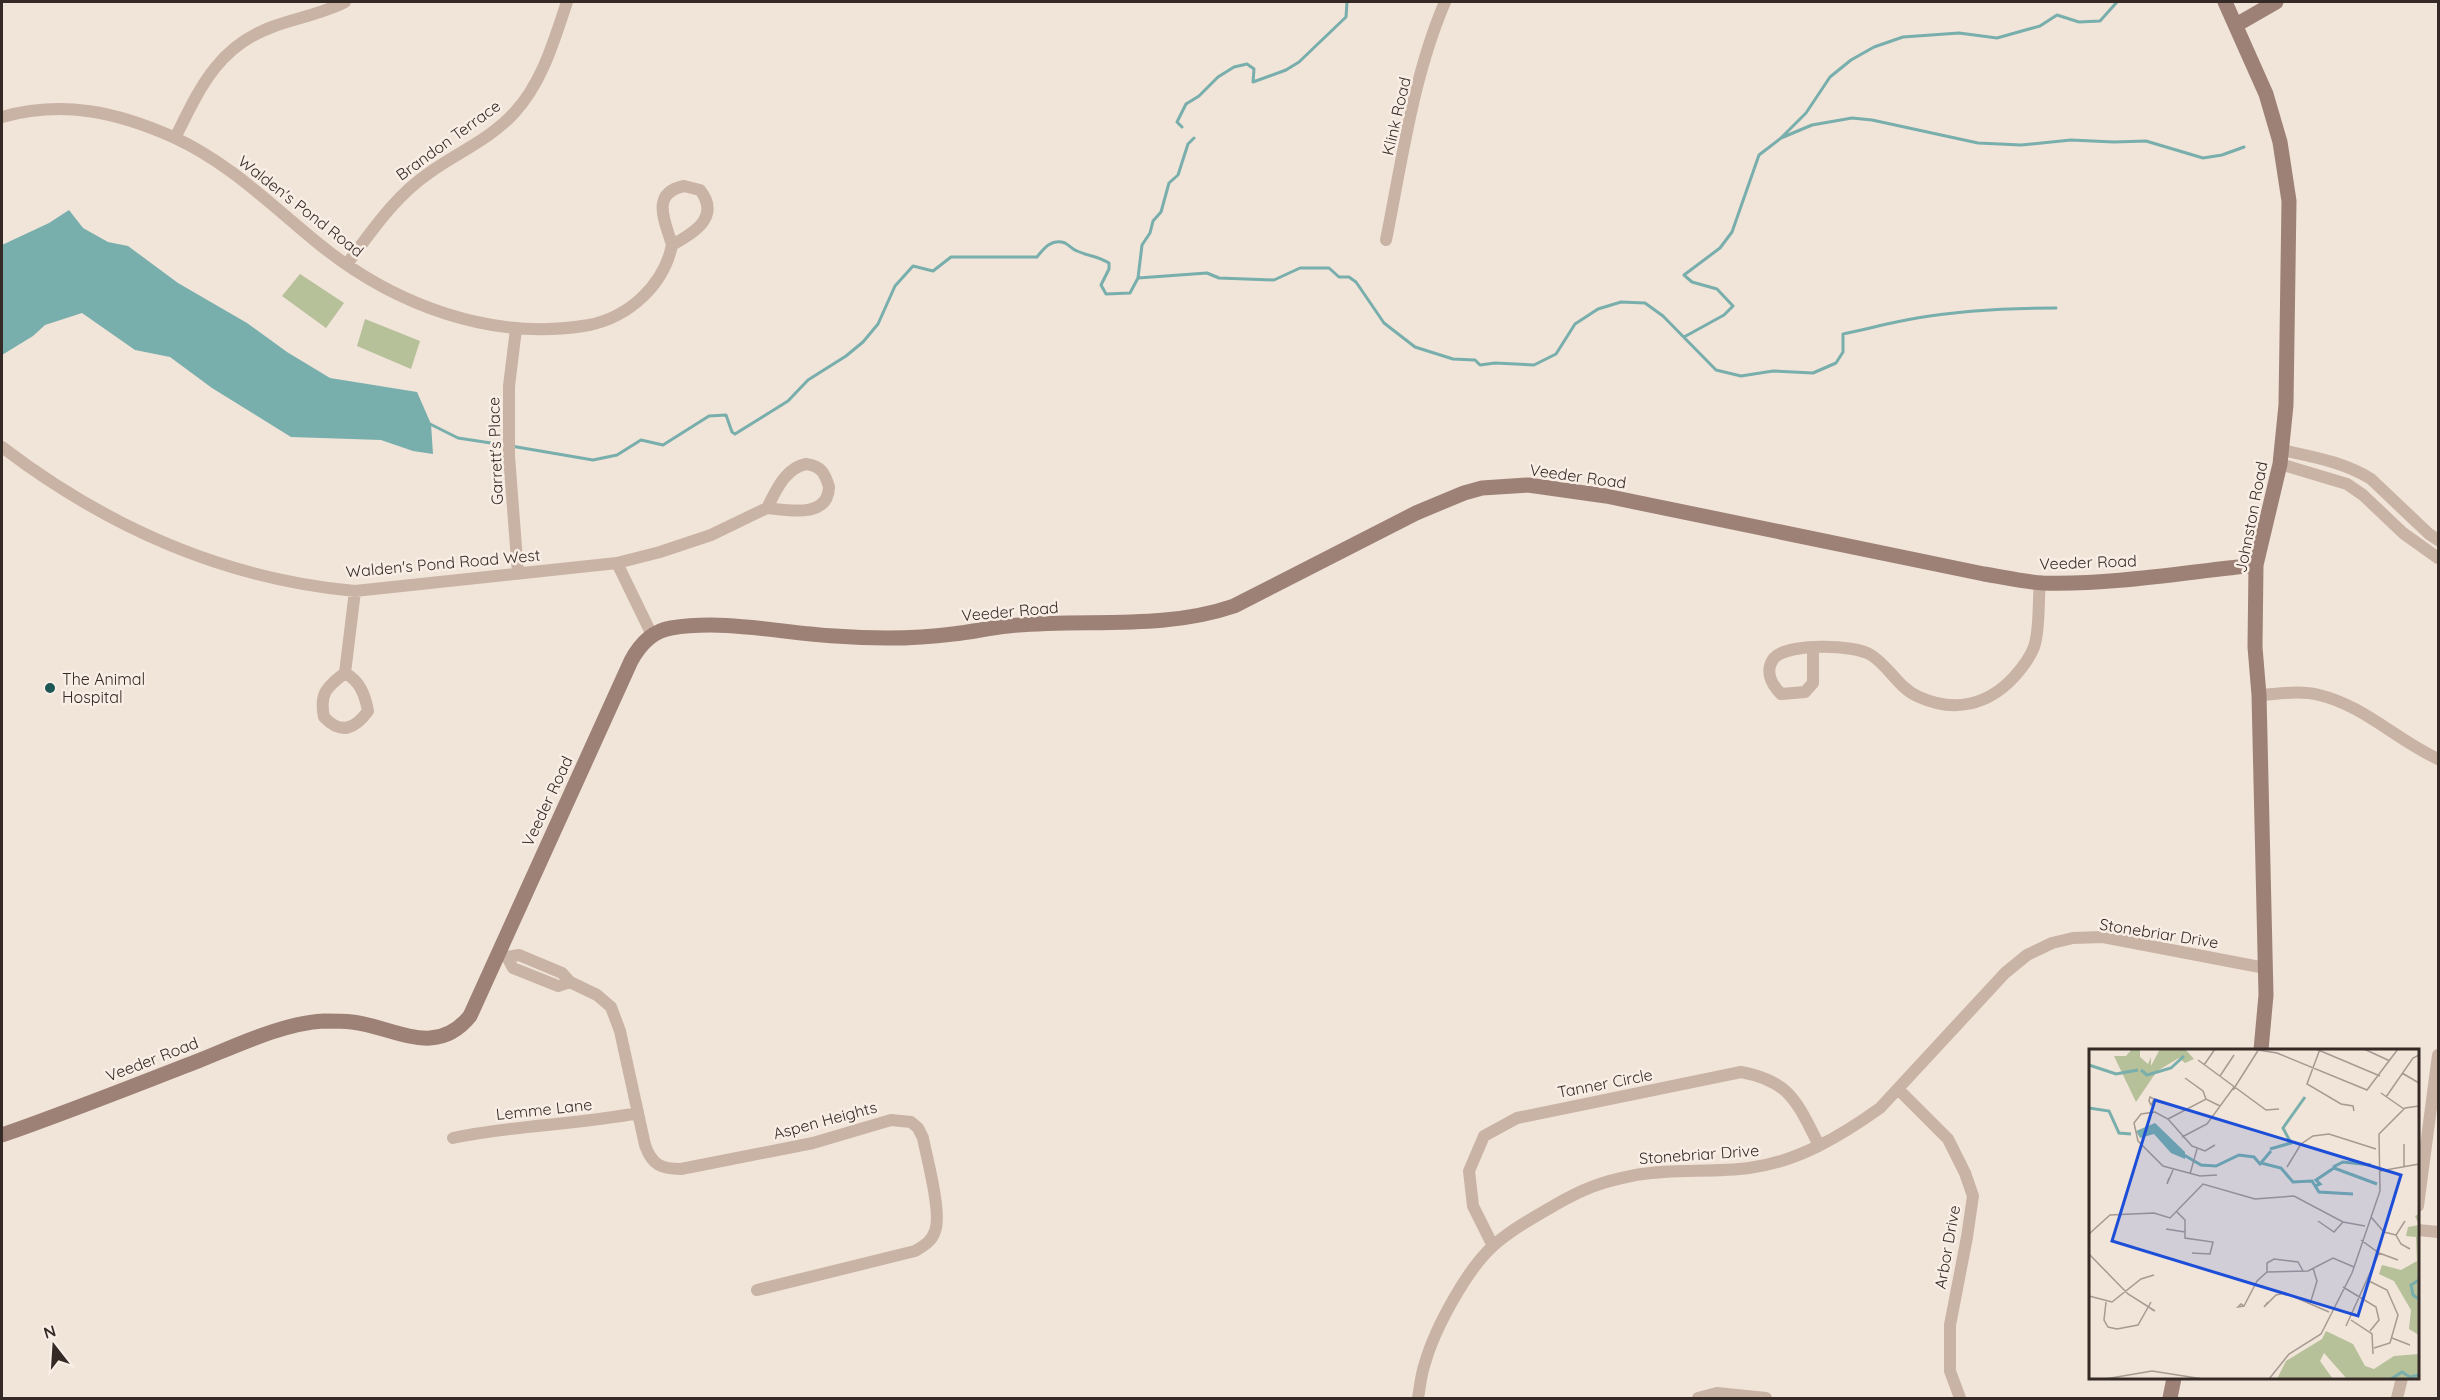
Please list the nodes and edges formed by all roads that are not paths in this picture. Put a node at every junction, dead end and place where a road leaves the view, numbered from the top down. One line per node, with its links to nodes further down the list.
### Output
1 (345, 2): 8 (street)
2 (567, 2): 11 (street, Brandon Terrace)
3 (1445, 2): 9 (street, Klink Road)
4 (2226, 2): 6 (street, Johnston Road)
5 (2276, 2): 6 (street)
6 (2236, 25): 14 (street, Johnston Road)
7 (2, 117): 8 (street, Walden's Pond Road)
8 (175, 138): 11 (street, Walden's Pond Road)
9 (1386, 240)
10 (672, 245): 10 (street); 12 (street, Walden's Pond Road)
11 (347, 264): 12 (street, Walden's Pond Road)
12 (516, 329): 22 (street, Garrett's Place)
13 (2, 447): 24 (street, Walden's Pond Road West)
14 (2281, 457): 16 (street); 17 (street); 21 (street, Johnston Road)
15 (767, 508): 15 (street); 20 (street, Walden's Pond Road West)
16 (2414, 520): 17 (street); 18 (street)
17 (2403, 533): 19 (street)
18 (2439, 540)
19 (2439, 558)
20 (617, 564): 22 (street, Walden's Pond Road West); 25 (street)
21 (2256, 565): 23 (street, Veeder Road); 28 (street, Johnston Road)
22 (518, 573): 24 (street, Walden's Pond Road West)
23 (2040, 583): 25 (street, Veeder Road); 26 (street)
24 (355, 591): 27 (street)
25 (651, 636): 30 (street, Veeder Road)
26 (1813, 648): 26 (street)
27 (345, 673): 27 (street)
28 (2259, 695): 29 (street); 31 (street, Johnston Road)
29 (2439, 759)
30 (502, 956): 35 (street, Aspen Heights); 36 (street, Veeder Road)
31 (2265, 968): 32 (street, Johnston Road); 34 (street, Stonebriar Drive)
32 (2261, 1049)
33 (2439, 1055): 39 (street)
34 (1898, 1089): 38 (street, Stonebriar Drive); 49 (street, Arbor Drive)
35 (638, 1113): 37 (street, Lemme Lane); 43 (street, Aspen Heights)
36 (2, 1135)
37 (453, 1138)
38 (1819, 1145): 42 (street, Stonebriar Drive); 42 (street, Tanner Circle)
39 (2419, 1199)
40 (2419, 1230): 41 (street)
41 (2439, 1232)
42 (1493, 1246): 46 (street, Stonebriar Drive)
43 (757, 1290)
44 (2174, 1379): 50 (street)
45 (2402, 1379): 51 (street)
46 (1418, 1398)
47 (1698, 1398): 48 (street)
48 (1766, 1398)
49 (1960, 1398)
50 (2170, 1398)
51 (2397, 1398)

